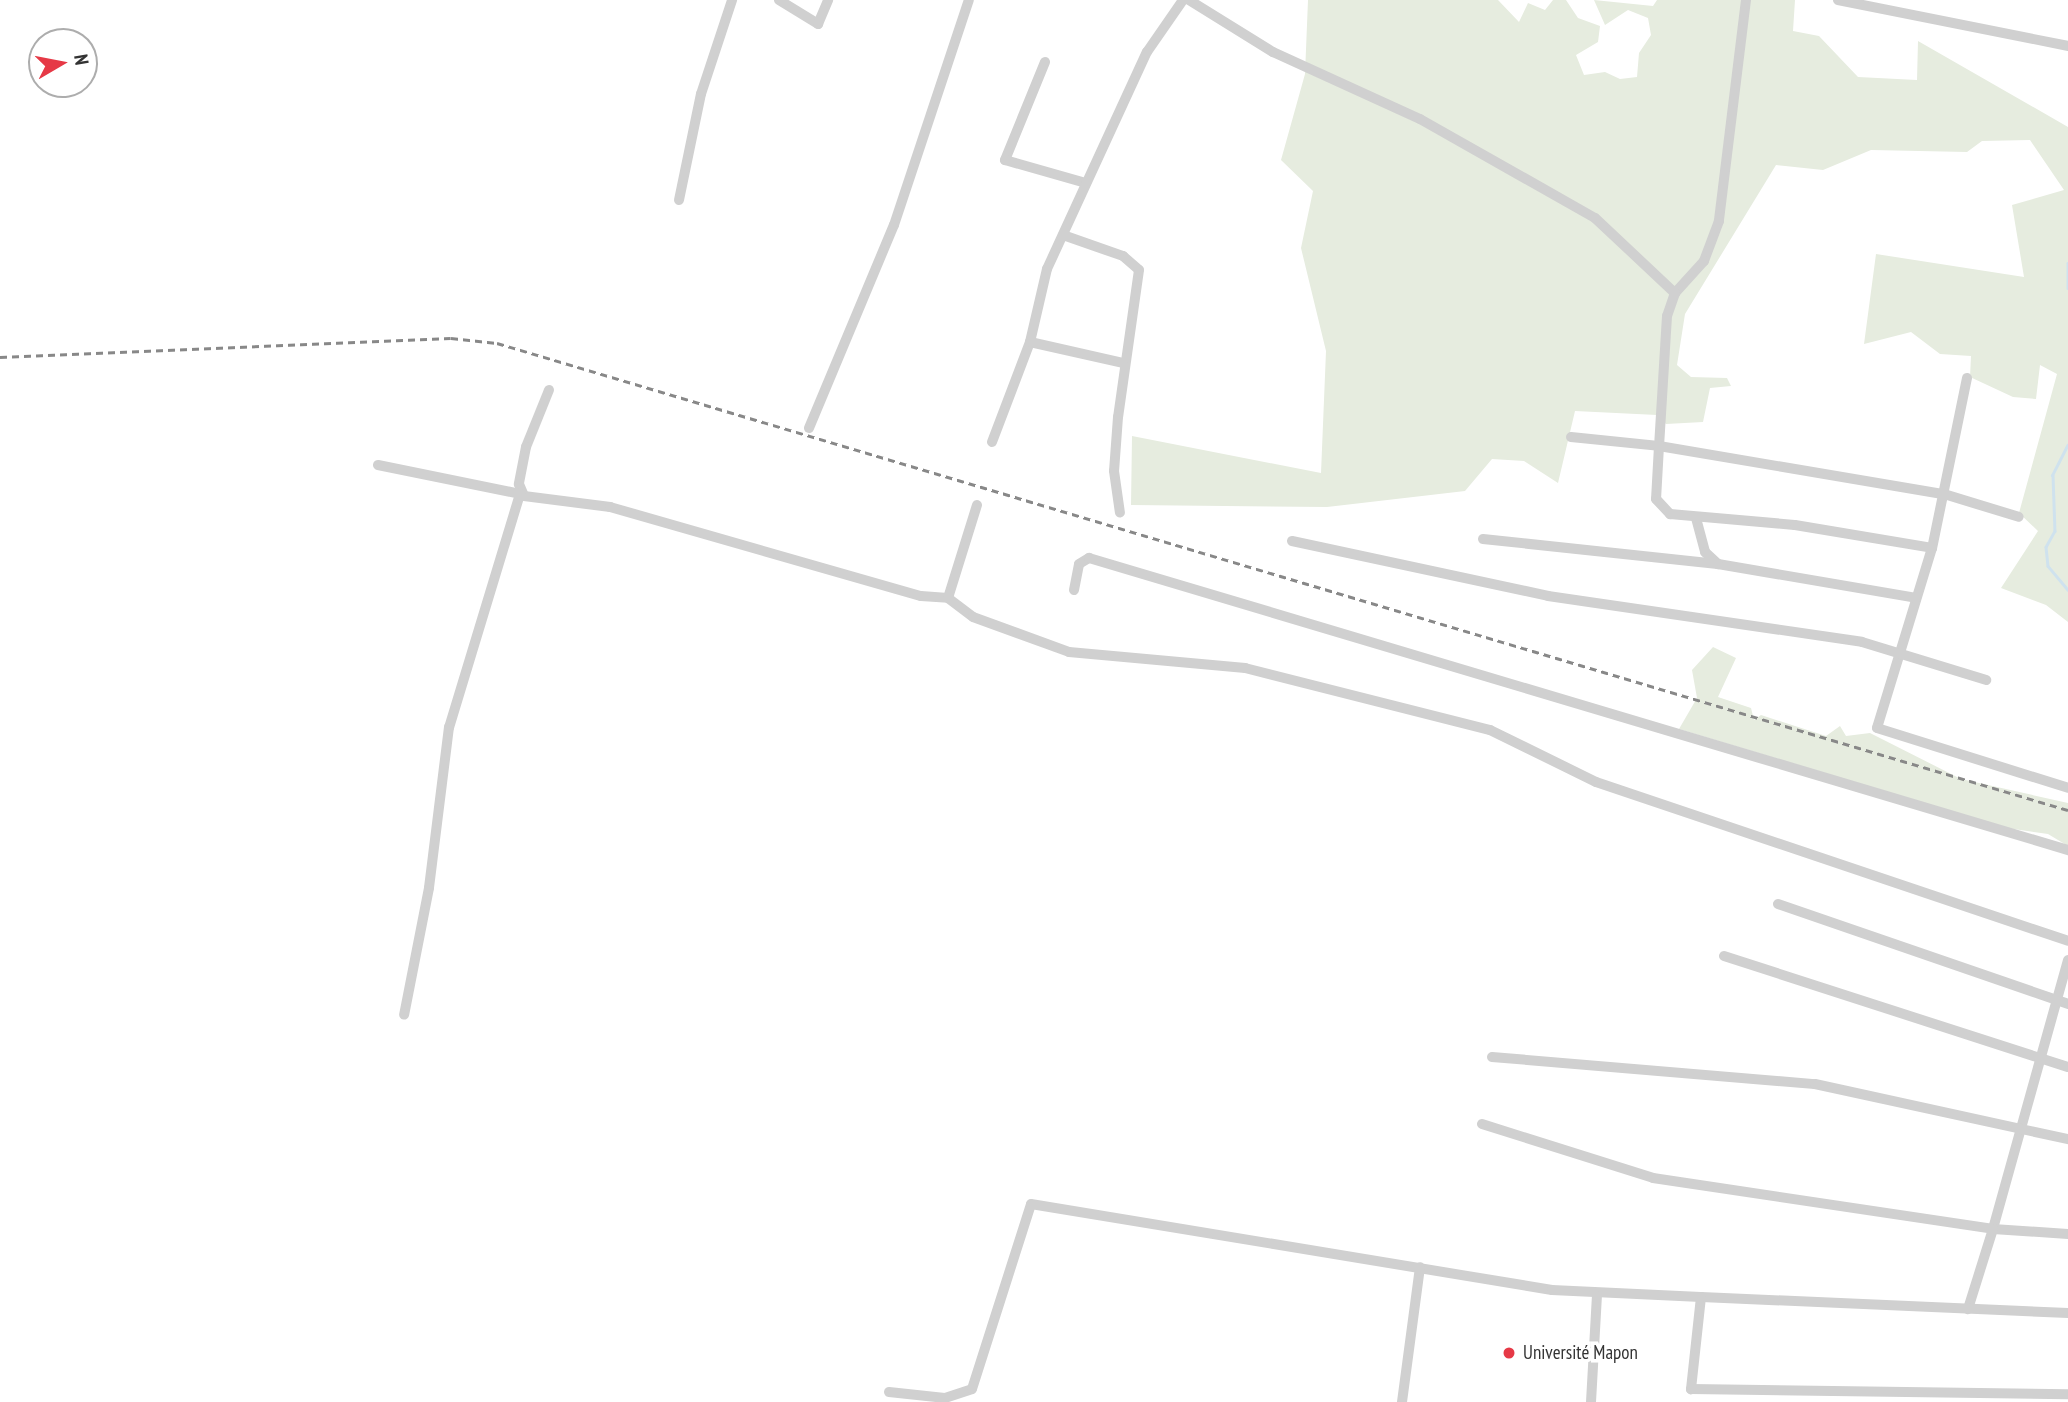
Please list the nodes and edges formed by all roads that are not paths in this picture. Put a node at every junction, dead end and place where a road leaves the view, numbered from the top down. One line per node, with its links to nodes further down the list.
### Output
1 (732, 0): 12 (street)
2 (779, 0): 3 (street)
3 (828, 0)
4 (970, 0): 19 (street)
5 (1183, 0): 11 (street)
6 (1189, 0): 14 (street)
7 (1746, 0): 14 (street)
8 (1838, 0): 9 (street)
9 (2068, 46)
10 (1045, 62): 11 (street)
11 (1086, 183): 13 (street)
12 (679, 200)
13 (1063, 235): 15 (street); 16 (street)
14 (1675, 293): 22 (street)
15 (1030, 342): 16 (street); 21 (street)
16 (1123, 363): 27 (street)
17 (1967, 378): 25 (street)
18 (549, 390): 24 (street)
19 (808, 428)
20 (1571, 437): 22 (street)
21 (992, 442)
22 (1659, 446): 25 (street); 29 (street)
23 (377, 465): 24 (street)
24 (520, 494): 35 (street); 46 (street)
25 (1944, 494): 28 (street); 32 (street)
26 (977, 505): 35 (street)
27 (1120, 513)
28 (2019, 517)
29 (1696, 518): 32 (street); 33 (street)
30 (1483, 539): 33 (street)
31 (1292, 541): 37 (street)
32 (1932, 548): 36 (street)
33 (1717, 564): 36 (street)
34 (1074, 590): 40 (street)
35 (948, 598): 42 (street)
36 (1916, 598): 37 (street)
37 (1898, 651): 38 (street); 39 (street)
38 (1986, 680)
39 (2068, 788)
40 (2068, 850)
41 (1778, 904): 45 (street)
42 (2068, 941)
43 (1724, 956): 48 (street)
44 (2068, 960): 45 (street)
45 (2063, 1003): 48 (street)
46 (404, 1015)
47 (1492, 1057): 51 (street)
48 (2042, 1059): 49 (street); 51 (street)
49 (2068, 1067)
50 (1482, 1124): 53 (street)
51 (2024, 1129): 52 (street); 53 (street)
52 (2068, 1139)
53 (1993, 1229): 54 (street); 58 (street)
54 (2068, 1234)
55 (1420, 1267): 56 (street); 61 (street); 64 (street)
56 (1597, 1296): 57 (street); 65 (street)
57 (1700, 1297): 58 (street); 60 (street)
58 (1968, 1309): 59 (street)
59 (2068, 1313)
60 (1690, 1389): 63 (street); 66 (street)
61 (889, 1392)
62 (2068, 1394): 63 (street)
63 (2046, 1399)
64 (1402, 1402)
65 (1591, 1402)
66 (1689, 1402)

